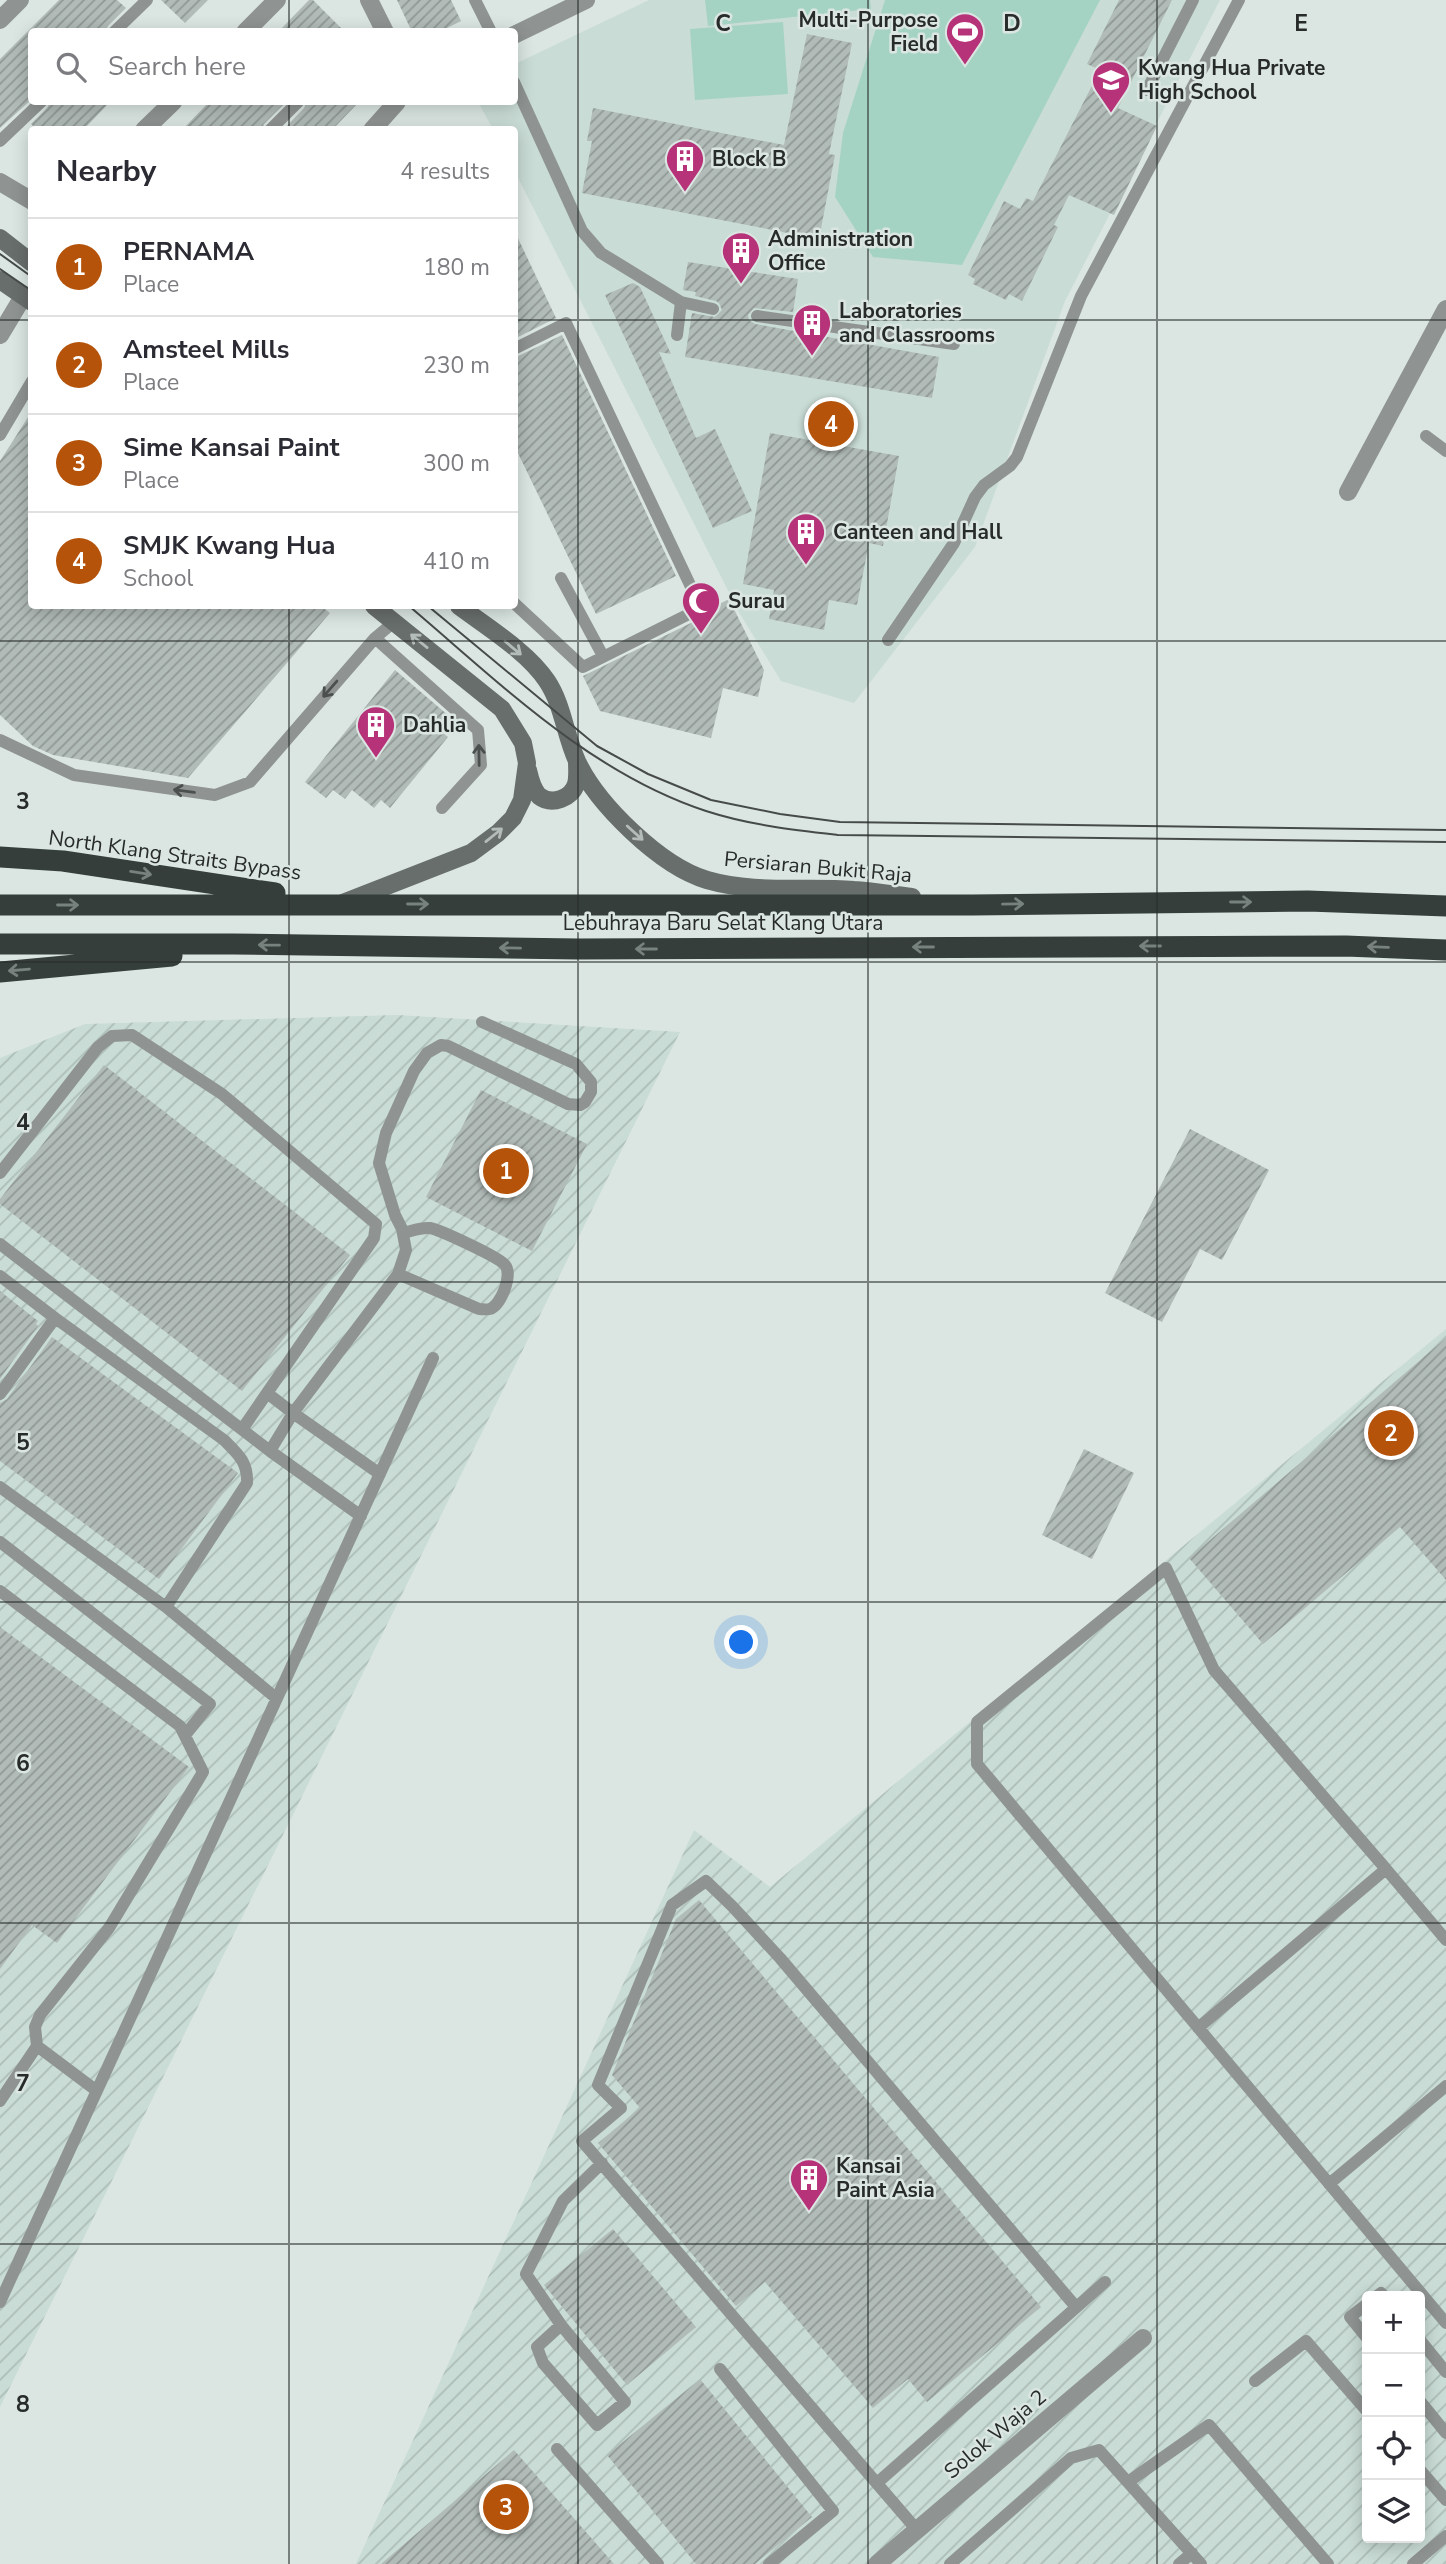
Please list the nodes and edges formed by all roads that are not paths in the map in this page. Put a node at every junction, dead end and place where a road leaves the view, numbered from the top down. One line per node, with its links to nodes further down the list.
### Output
1 (20, 0): 10 (street)
2 (147, 0): 11 (lane)
3 (277, 0): 12 (street)
4 (369, 0): 13 (street)
5 (475, 0): 14 (lane)
6 (586, 0): 9 (street)
7 (1193, 0): 16 (lane)
8 (1238, 0): 51 (lane)
9 (567, 4): 15 (street)
10 (0, 20)
11 (118, 28)
12 (249, 28)
13 (378, 28)
14 (489, 28)
15 (518, 33)
16 (1147, 90)
17 (518, 91): 32 (lane)
18 (38, 105): 25 (lane)
19 (170, 105): 22 (street)
20 (295, 105): 23 (lane)
21 (394, 105): 24 (street)
22 (148, 126)
23 (274, 126)
24 (376, 126)
25 (0, 141)
26 (0, 182): 27 (street)
27 (28, 199)
28 (0, 238): 29 (main road)
29 (28, 260)
30 (0, 280): 31 (main road)
31 (28, 298): 36 (street)
32 (681, 302): 33 (lane); 37 (lane)
33 (713, 309)
34 (1446, 309): 44 (street)
35 (757, 316): 38 (lane)
36 (0, 335)
37 (677, 335)
38 (954, 344)
39 (518, 347): 52 (lane)
40 (28, 388): 41 (lane)
41 (0, 435)
42 (1426, 436): 43 (lane)
43 (1446, 451)
44 (1348, 492)
45 (561, 578): 52 (lane)
46 (518, 607): 52 (lane)
47 (378, 609): 49 (main road)
48 (463, 609): 54 (main road, Persiaran Bukit Raja, one-way to 54)
49 (394, 622): 50 (lane); 55 (main road, one-way to 49)
50 (375, 638): 53 (lane, one-way to 53); 56 (lane, one-way to 50)
51 (888, 640)
52 (603, 656)
53 (0, 740)
54 (577, 761): 55 (main road); 60 (main road, Persiaran Bukit Raja, one-way to 60)
55 (527, 763): 58 (main road, one-way to 55)
56 (442, 808)
57 (0, 857): 58 (highway, North Klang Straits Bypass, one-way to 58)
58 (343, 904): 59 (highway, Lebuhraya Baru Selat Klang Utara, one-way to 58); 60 (highway, Lebuhraya Baru Selat Klang Utara, one-way to 60)
59 (0, 905)
60 (972, 905): 61 (highway, Lebuhraya Baru Selat Klang Utara, one-way to 61)
61 (1446, 906)
62 (0, 944): 63 (highway, Lebuhraya Baru Selat Klang Utara)
63 (233, 944): 64 (highway, Lebuhraya Baru Selat Klang Utara, one-way to 63); 65 (highway, one-way to 65)
64 (1446, 950)
65 (0, 972)
66 (482, 1022): 68 (lane)
67 (0, 1173): 74 (lane)
68 (403, 1233): 70 (lane); 70 (lane)
69 (0, 1244): 77 (lane)
70 (398, 1274): 76 (lane)
71 (0, 1276): 72 (lane)
72 (55, 1318): 75 (lane); 84 (lane)
73 (433, 1358): 79 (lane)
74 (267, 1393): 76 (lane); 77 (lane)
75 (0, 1394)
76 (293, 1413): 78 (lane); 79 (lane)
77 (243, 1429): 78 (lane)
78 (270, 1451): 81 (lane)
79 (380, 1475): 81 (lane)
80 (0, 1487): 84 (lane)
81 (361, 1516): 85 (lane)
82 (0, 1542): 86 (lane)
83 (0, 1591): 86 (lane)
84 (166, 1607): 85 (lane)
85 (276, 1698): 92 (lane)
86 (186, 1734): 90 (lane)
87 (1386, 1869): 88 (lane); 89 (lane); 89 (lane)
88 (1446, 1940)
89 (1198, 2028): 95 (lane)
90 (37, 2046): 92 (lane); 93 (lane)
91 (1446, 2086): 95 (lane)
92 (97, 2091): 97 (lane)
93 (0, 2101)
94 (601, 2163): 98 (lane); 101 (lane); 114 (lane)
95 (1329, 2185): 100 (lane)
96 (1105, 2282): 98 (lane)
97 (0, 2302)
98 (1076, 2307): 114 (lane)
99 (1362, 2308): 102 (lane)
100 (1446, 2323)
101 (561, 2325): 101 (lane)
102 (1362, 2332)
103 (1143, 2338): 116 (street, Solok Waja 2)
104 (1425, 2346): 106 (lane)
105 (720, 2370): 120 (lane)
106 (1446, 2372)
107 (1255, 2381): 108 (lane)
108 (1362, 2405)
109 (1425, 2407): 110 (lane)
110 (1446, 2433)
111 (557, 2449): 119 (lane)
112 (1425, 2476): 115 (lane)
113 (1128, 2482): 118 (lane); 122 (lane); 125 (lane)
114 (877, 2483): 116 (lane)
115 (1446, 2500)
116 (917, 2529): 121 (street, Solok Waja 2)
117 (1446, 2536): 126 (lane)
118 (1192, 2553): 123 (lane); 124 (lane)
119 (659, 2564)
120 (769, 2564)
121 (877, 2564)
122 (950, 2564)
123 (1179, 2564)
124 (1201, 2564)
125 (1328, 2564)
126 (1413, 2564)

